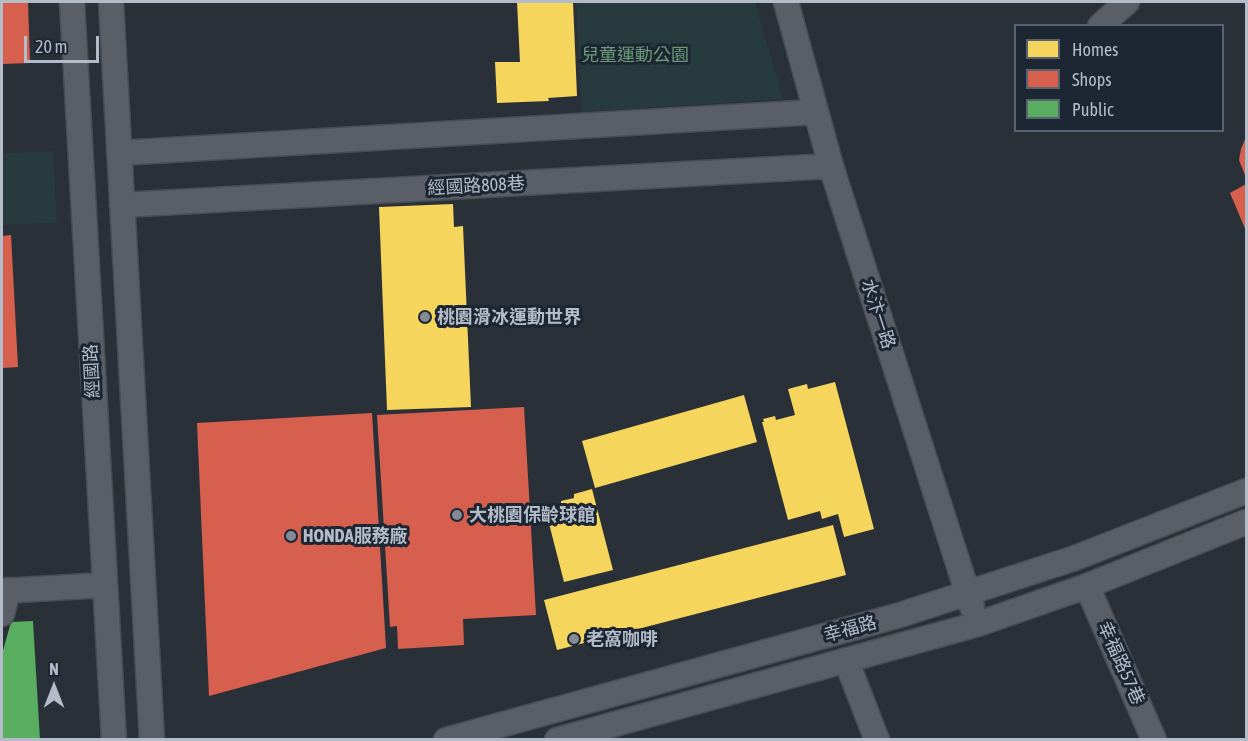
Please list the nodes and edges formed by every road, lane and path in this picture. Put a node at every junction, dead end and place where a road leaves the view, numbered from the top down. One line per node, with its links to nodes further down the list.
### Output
1 (72, 2): 12 (street, 經國路)
2 (111, 2): 7 (street)
3 (786, 2): 6 (street, 水汴一路)
4 (1127, 2): 5 (street)
5 (1102, 24)
6 (816, 112): 7 (street); 8 (street, 水汴一路)
7 (119, 153): 9 (street)
8 (831, 166): 9 (street, 經國路808巷); 15 (street, 水汴一路)
9 (122, 205): 21 (street)
10 (1246, 491): 15 (street, 幸福路)
11 (1246, 522): 13 (street, 幸福路)
12 (105, 585): 14 (street); 20 (street, 經國路)
13 (1087, 586): 17 (street, 幸福路); 25 (street, 幸福路57巷)
14 (5, 591): 16 (street)
15 (968, 593): 17 (street, 水汴一路); 19 (street, 幸福路)
16 (2, 614)
17 (978, 624): 18 (street, 幸福路)
18 (846, 660): 23 (street, 幸福路); 24 (street)
19 (543, 713): 22 (street, 幸福路); 23 (street)
20 (114, 740)
21 (152, 740)
22 (446, 740)
23 (555, 740)
24 (877, 740)
25 (1154, 740)

